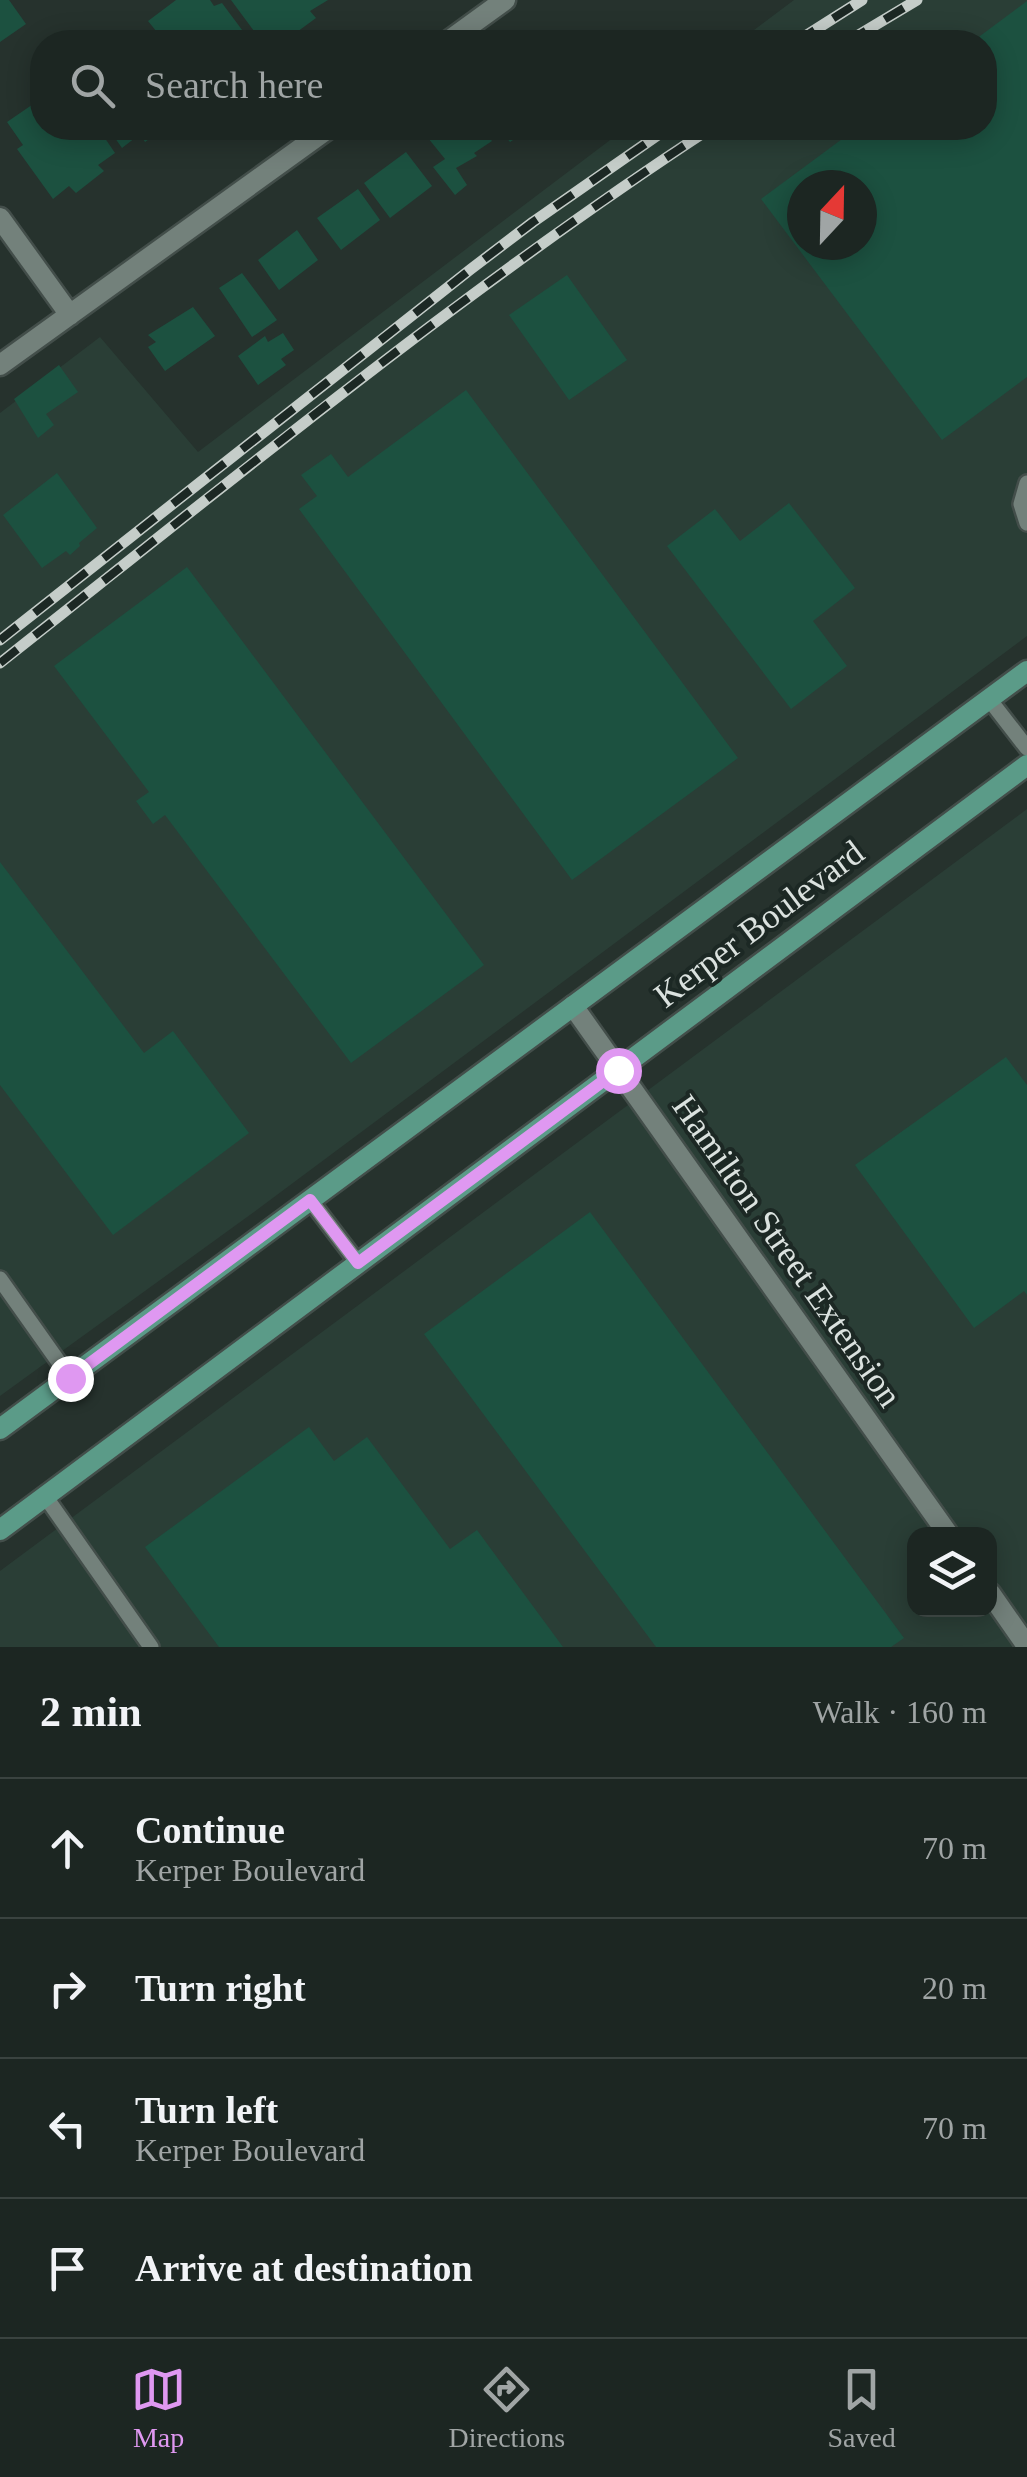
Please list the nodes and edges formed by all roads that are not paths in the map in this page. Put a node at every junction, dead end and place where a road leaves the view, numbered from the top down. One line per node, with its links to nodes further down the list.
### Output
1 (506, 0): 2 (street)
2 (464, 30)
3 (312, 140): 5 (street)
4 (0, 218): 5 (street)
5 (70, 315): 6 (street)
6 (0, 365)
7 (1027, 483): 8 (lane)
8 (1027, 523)
9 (1027, 672): 10 (street, Kerper Boulevard)
10 (990, 699): 11 (lane); 13 (street, Kerper Boulevard)
11 (1027, 748)
12 (1027, 765): 14 (street, Kerper Boulevard)
13 (573, 1006): 14 (street, Hamilton Street Extension); 15 (street, Kerper Boulevard)
14 (618, 1070): 16 (street, Kerper Boulevard); 21 (street, Hamilton Street Extension)
15 (310, 1200): 16 (lane); 18 (street, Kerper Boulevard)
16 (358, 1263): 20 (street, Kerper Boulevard)
17 (0, 1279): 18 (lane)
18 (70, 1378): 19 (street, Kerper Boulevard)
19 (0, 1429)
20 (45, 1496): 22 (street, Kerper Boulevard); 25 (lane)
21 (943, 1527)
22 (0, 1530)
23 (997, 1603): 24 (street)
24 (1027, 1646)
25 (151, 1647)

